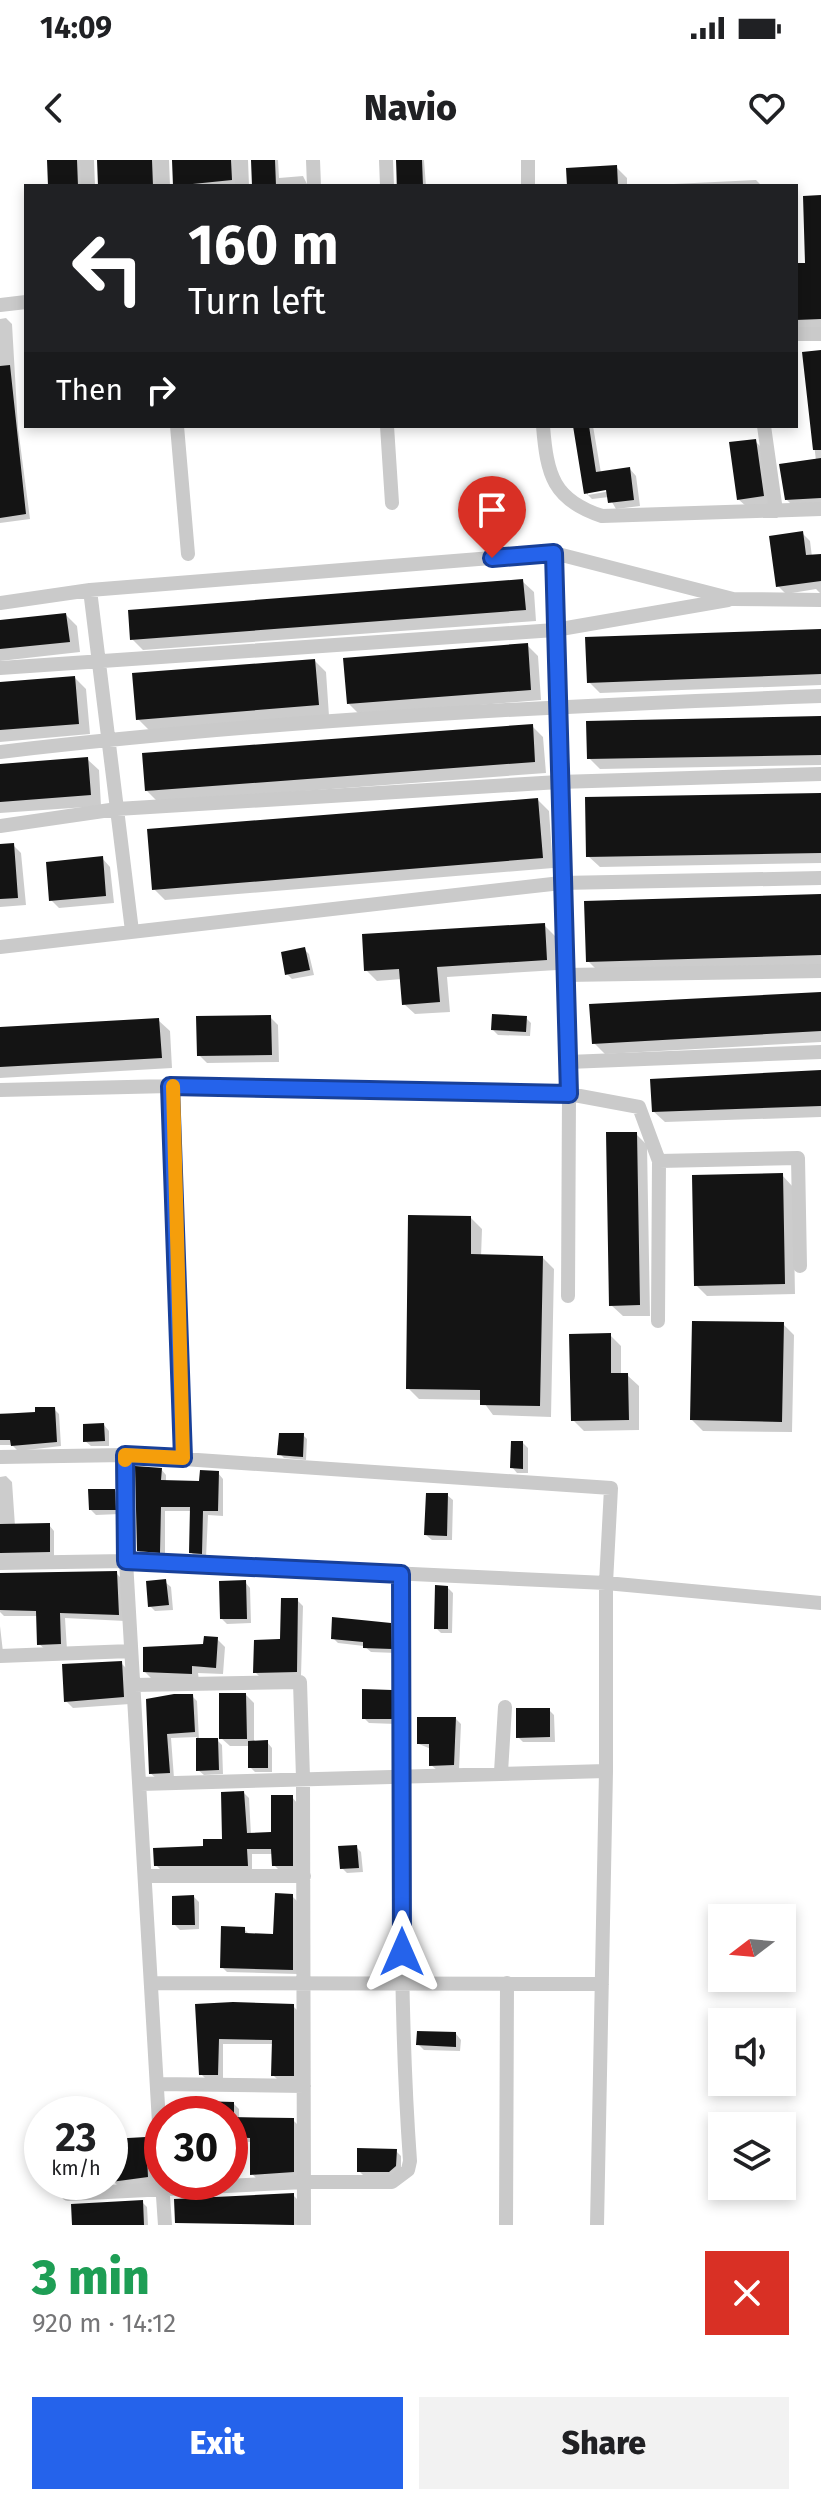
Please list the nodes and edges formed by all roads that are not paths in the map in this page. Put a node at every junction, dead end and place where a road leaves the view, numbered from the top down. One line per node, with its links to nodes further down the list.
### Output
1 (87, 160): 7 (street)
2 (162, 160): 8 (street)
3 (241, 160): 9 (street)
4 (313, 160): 10 (street)
5 (386, 160): 11 (street)
6 (528, 160): 12 (street)
7 (88, 184)
8 (163, 184)
9 (242, 184)
10 (314, 184)
11 (387, 184)
12 (528, 184)
13 (24, 302): 14 (street)
14 (0, 305)
15 (798, 334): 16 (street)
16 (821, 334)
17 (177, 428): 25 (street)
18 (387, 428): 21 (street)
19 (543, 428): 23 (street)
20 (764, 428): 23 (street)
21 (392, 503)
22 (821, 509): 23 (street)
23 (776, 511)
24 (554, 553): 26 (street); 27 (street); 30 (street)
25 (188, 554)
26 (90, 590): 29 (street); 31 (street)
27 (733, 599): 28 (street); 30 (street)
28 (821, 600)
29 (0, 603)
30 (555, 630): 31 (street); 34 (street)
31 (99, 659): 32 (street); 35 (street)
32 (0, 668)
33 (821, 696): 34 (street)
34 (557, 706): 35 (street); 38 (street)
35 (109, 739): 36 (street); 39 (street)
36 (0, 752)
37 (821, 774): 38 (street)
38 (559, 782): 39 (street); 42 (street)
39 (117, 809): 40 (street); 43 (street)
40 (0, 826)
41 (821, 878): 42 (street)
42 (561, 883): 43 (street); 46 (street)
43 (132, 931): 44 (street)
44 (0, 947)
45 (821, 971): 46 (street)
46 (565, 975): 48 (street)
47 (821, 1052): 48 (street)
48 (568, 1062): 51 (street)
49 (170, 1086): 50 (street); 51 (street); 58 (street)
50 (0, 1090)
51 (569, 1094): 52 (street); 54 (street)
52 (659, 1161): 53 (street); 55 (street)
53 (800, 1266)
54 (568, 1296)
55 (658, 1321)
56 (125, 1455): 57 (street); 58 (street); 59 (street)
57 (0, 1457)
58 (183, 1458): 62 (street)
59 (126, 1561): 60 (street); 61 (street); 64 (street)
60 (0, 1563)
61 (401, 1574): 62 (street); 70 (street)
62 (606, 1583): 63 (street); 68 (street)
63 (821, 1603)
64 (131, 1651): 65 (street); 66 (street)
65 (0, 1656)
66 (134, 1685): 71 (street); 72 (street)
67 (505, 1707): 69 (street)
68 (606, 1771): 69 (street); 79 (street)
69 (501, 1772): 70 (street)
70 (404, 1774): 71 (street); 75 (street)
71 (303, 1778): 72 (street); 74 (street)
72 (140, 1784): 73 (street)
73 (145, 1876): 74 (street); 76 (street)
74 (304, 1876): 77 (street)
75 (402, 1981): 77 (street); 78 (street); 83 (street)
76 (151, 1983): 77 (street); 80 (street)
77 (304, 1983): 81 (street)
78 (507, 1983): 79 (street); 88 (street)
79 (602, 1984): 89 (street)
80 (157, 2084): 81 (street); 82 (street)
81 (304, 2086): 83 (street)
82 (158, 2096)
83 (304, 2182): 84 (street); 87 (street)
84 (248, 2184)
85 (164, 2200): 86 (street)
86 (165, 2225)
87 (304, 2225)
88 (506, 2225)
89 (597, 2225)

